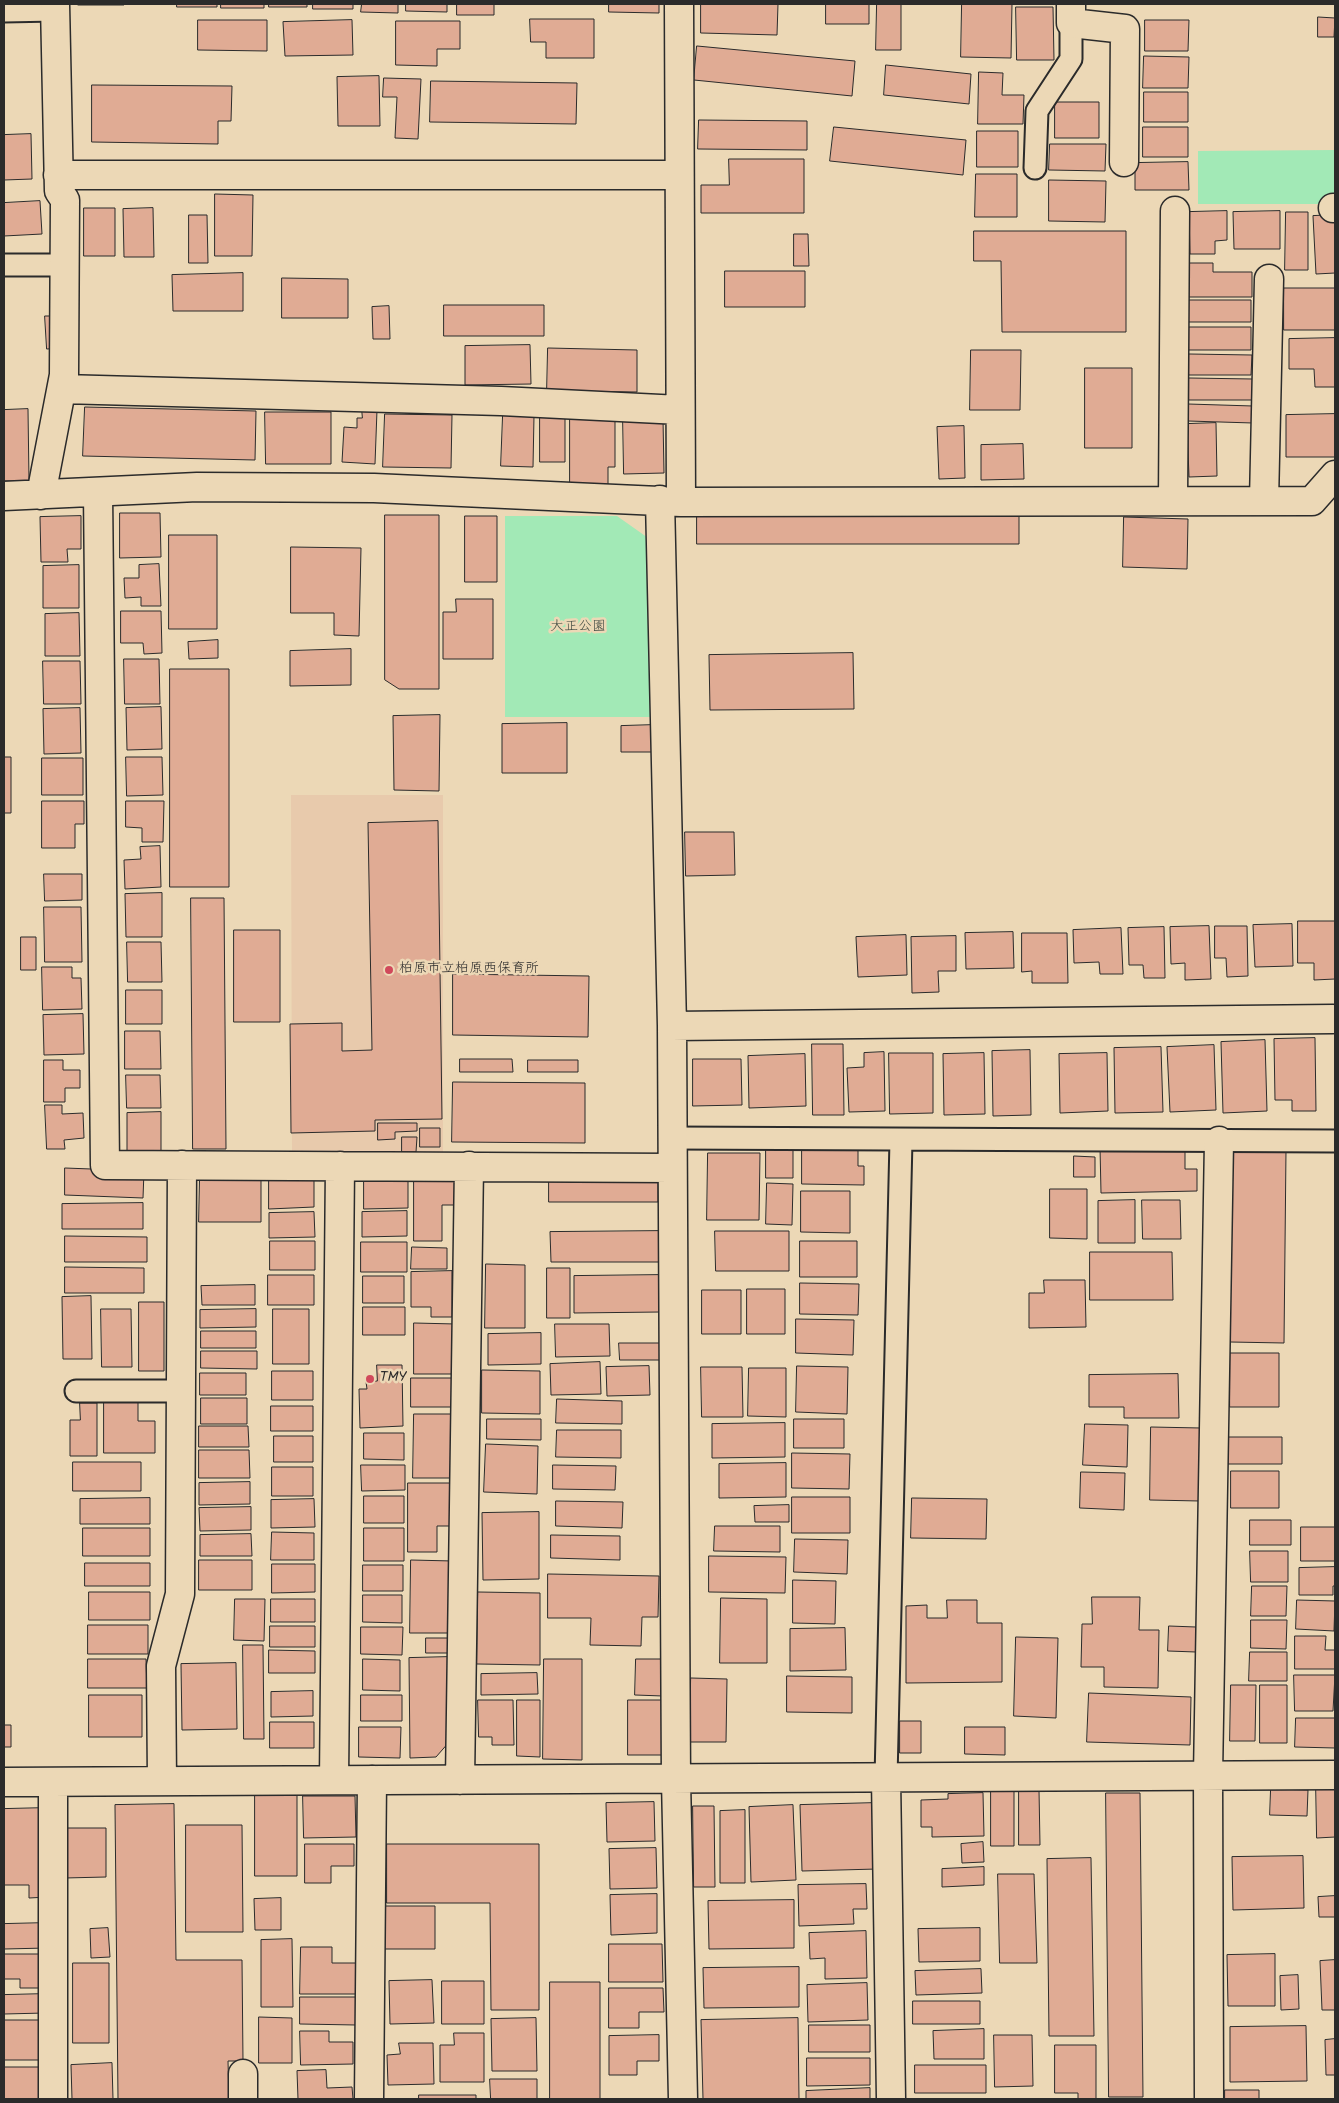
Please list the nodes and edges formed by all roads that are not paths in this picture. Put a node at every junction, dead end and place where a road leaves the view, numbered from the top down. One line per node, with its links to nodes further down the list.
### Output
1 (679, 4): 8 (street)
2 (55, 7): 3 (lane); 7 (street)
3 (4, 11)
4 (1071, 13): 5 (street); 6 (lane)
5 (1124, 162)
6 (1035, 168)
7 (58, 175): 8 (street); 10 (street)
8 (680, 175): 14 (street)
9 (1175, 211): 19 (street)
10 (65, 264): 11 (lane); 13 (street)
11 (4, 265)
12 (1269, 279): 21 (street)
13 (62, 389): 14 (street); 17 (street)
14 (680, 410): 20 (street)
15 (1335, 475): 21 (street)
16 (98, 492): 17 (street); 20 (street); 28 (street)
17 (41, 495): 18 (street)
18 (4, 496)
19 (1173, 500): 20 (street); 21 (street)
20 (670, 501): 23 (street)
21 (1264, 501)
22 (1333, 1019): 23 (street)
23 (672, 1026): 24 (street)
24 (671, 1138): 25 (lane); 31 (street)
25 (901, 1140): 26 (lane); 36 (lane)
26 (1219, 1141): 27 (lane); 34 (street)
27 (1335, 1142)
28 (182, 1165): 29 (street); 33 (street)
29 (340, 1166): 30 (street); 37 (street)
30 (469, 1166): 31 (street); 39 (street)
31 (671, 1168): 40 (street)
32 (76, 1390): 33 (lane)
33 (181, 1391): 41 (street)
34 (1208, 1775): 35 (street); 36 (street); 48 (street)
35 (1335, 1775)
36 (886, 1778): 40 (street); 47 (street)
37 (334, 1780): 38 (street); 41 (street)
38 (372, 1780): 39 (street); 45 (street)
39 (460, 1780): 40 (street)
40 (676, 1780): 46 (street)
41 (162, 1781): 43 (street)
42 (4, 1782): 43 (street)
43 (53, 1782): 44 (street)
44 (54, 2099)
45 (369, 2099)
46 (683, 2099)
47 (891, 2099)
48 (1209, 2099)

